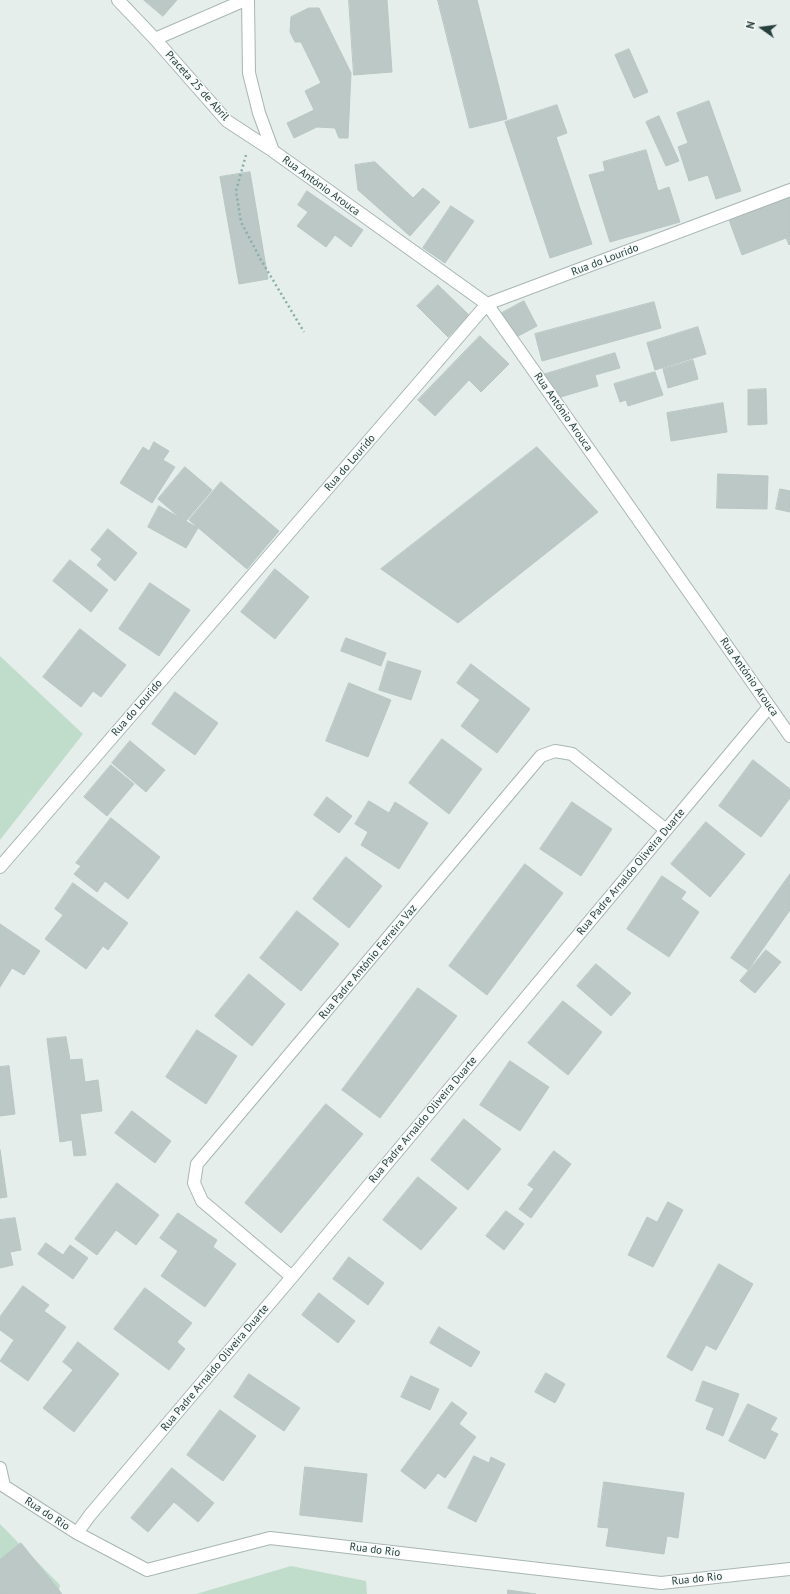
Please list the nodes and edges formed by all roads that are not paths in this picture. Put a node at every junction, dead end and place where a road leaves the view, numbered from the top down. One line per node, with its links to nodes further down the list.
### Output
1 (118, 0): 4 (street)
2 (245, 0): 4 (street, Praceta 25 de Abril)
3 (248, 0): 5 (street)
4 (156, 39): 5 (street, Praceta 25 de Abril)
5 (273, 151): 7 (street, Rua António Arouca)
6 (790, 190): 7 (street, Rua do Lourido)
7 (487, 304): 8 (street, Rua António Arouca); 11 (street, Rua do Lourido)
8 (770, 707): 9 (street, Rua António Arouca); 10 (street, Rua Padre Arnaldo Oliveira Duarte)
9 (790, 736)
10 (666, 830): 12 (street, Rua Padre Arnaldo Oliveira Duarte); 12 (street, Rua Padre António Ferreira Vaz)
11 (0, 867)
12 (292, 1277): 14 (street, Rua Padre Arnaldo Oliveira Duarte)
13 (0, 1468): 14 (street, Rua do Rio)
14 (77, 1533): 15 (street, Rua do Rio)
15 (790, 1569)

